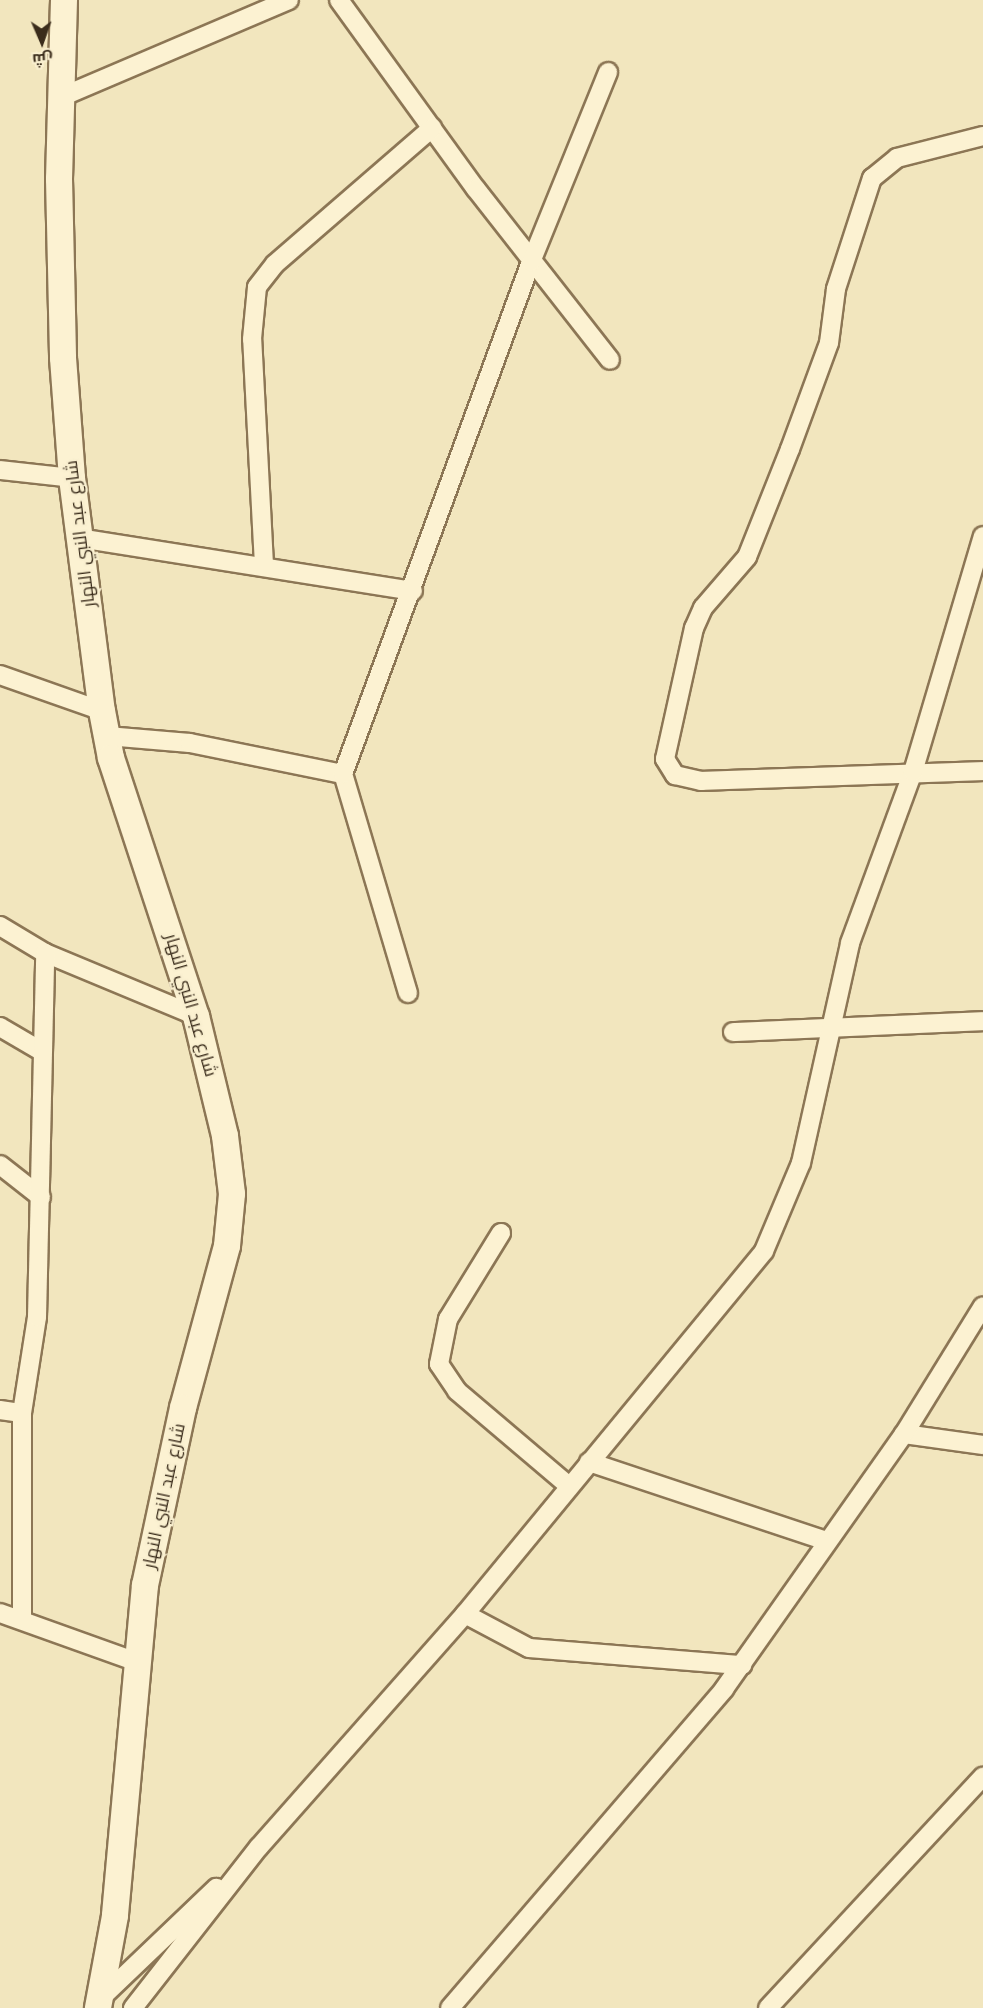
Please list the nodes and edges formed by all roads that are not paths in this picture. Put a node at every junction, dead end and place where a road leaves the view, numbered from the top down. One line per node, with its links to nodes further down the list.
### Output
1 (64, 0): 5 (street, شارع عبد النبي النهار)
2 (290, 0): 5 (street)
3 (339, 0): 6 (street)
4 (608, 72): 8 (street)
5 (59, 98): 11 (street, شارع عبد النبي النهار)
6 (432, 128): 8 (street); 14 (street)
7 (983, 136): 21 (street)
8 (531, 262): 9 (street); 16 (street)
9 (610, 360)
10 (0, 470): 11 (street)
11 (72, 478): 13 (street, شارع عبد النبي النهار)
12 (983, 536): 15 (street)
13 (79, 538): 14 (street); 18 (street, شارع عبد النبي النهار)
14 (264, 566): 16 (street)
15 (976, 581): 21 (street)
16 (413, 591): 22 (street)
17 (0, 675): 18 (street)
18 (102, 711): 19 (street, شارع عبد النبي النهار)
19 (107, 736): 22 (street); 26 (street, شارع عبد النبي النهار)
20 (983, 771): 21 (street)
21 (913, 772): 29 (street)
22 (343, 774): 25 (street)
23 (0, 926): 24 (street)
24 (45, 953): 26 (street); 31 (street)
25 (408, 993)
26 (196, 1016): 46 (street, شارع عبد النبي النهار)
27 (983, 1022): 29 (street)
28 (0, 1027): 31 (street)
29 (829, 1030): 30 (street); 40 (street)
30 (733, 1032)
31 (41, 1051): 33 (street)
32 (0, 1166): 33 (street)
33 (41, 1197): 37 (street)
34 (501, 1233): 41 (street)
35 (983, 1306): 38 (street)
36 (0, 1410): 37 (street)
37 (22, 1413): 45 (street)
38 (904, 1434): 39 (street); 42 (street)
39 (983, 1444)
40 (589, 1462): 41 (street); 42 (street)
41 (568, 1485): 44 (street)
42 (826, 1541): 47 (street)
43 (0, 1613): 45 (street)
44 (465, 1614): 47 (street); 49 (street)
45 (22, 1619): 46 (street)
46 (134, 1661): 52 (street, شارع عبد النبي النهار)
47 (742, 1665): 54 (street)
48 (983, 1777): 55 (street)
49 (259, 1847): 50 (street); 51 (street)
50 (135, 1964): 51 (street); 52 (street)
51 (155, 1980): 53 (street)
52 (99, 2003)
53 (133, 2008)
54 (450, 2008)
55 (768, 2008)

